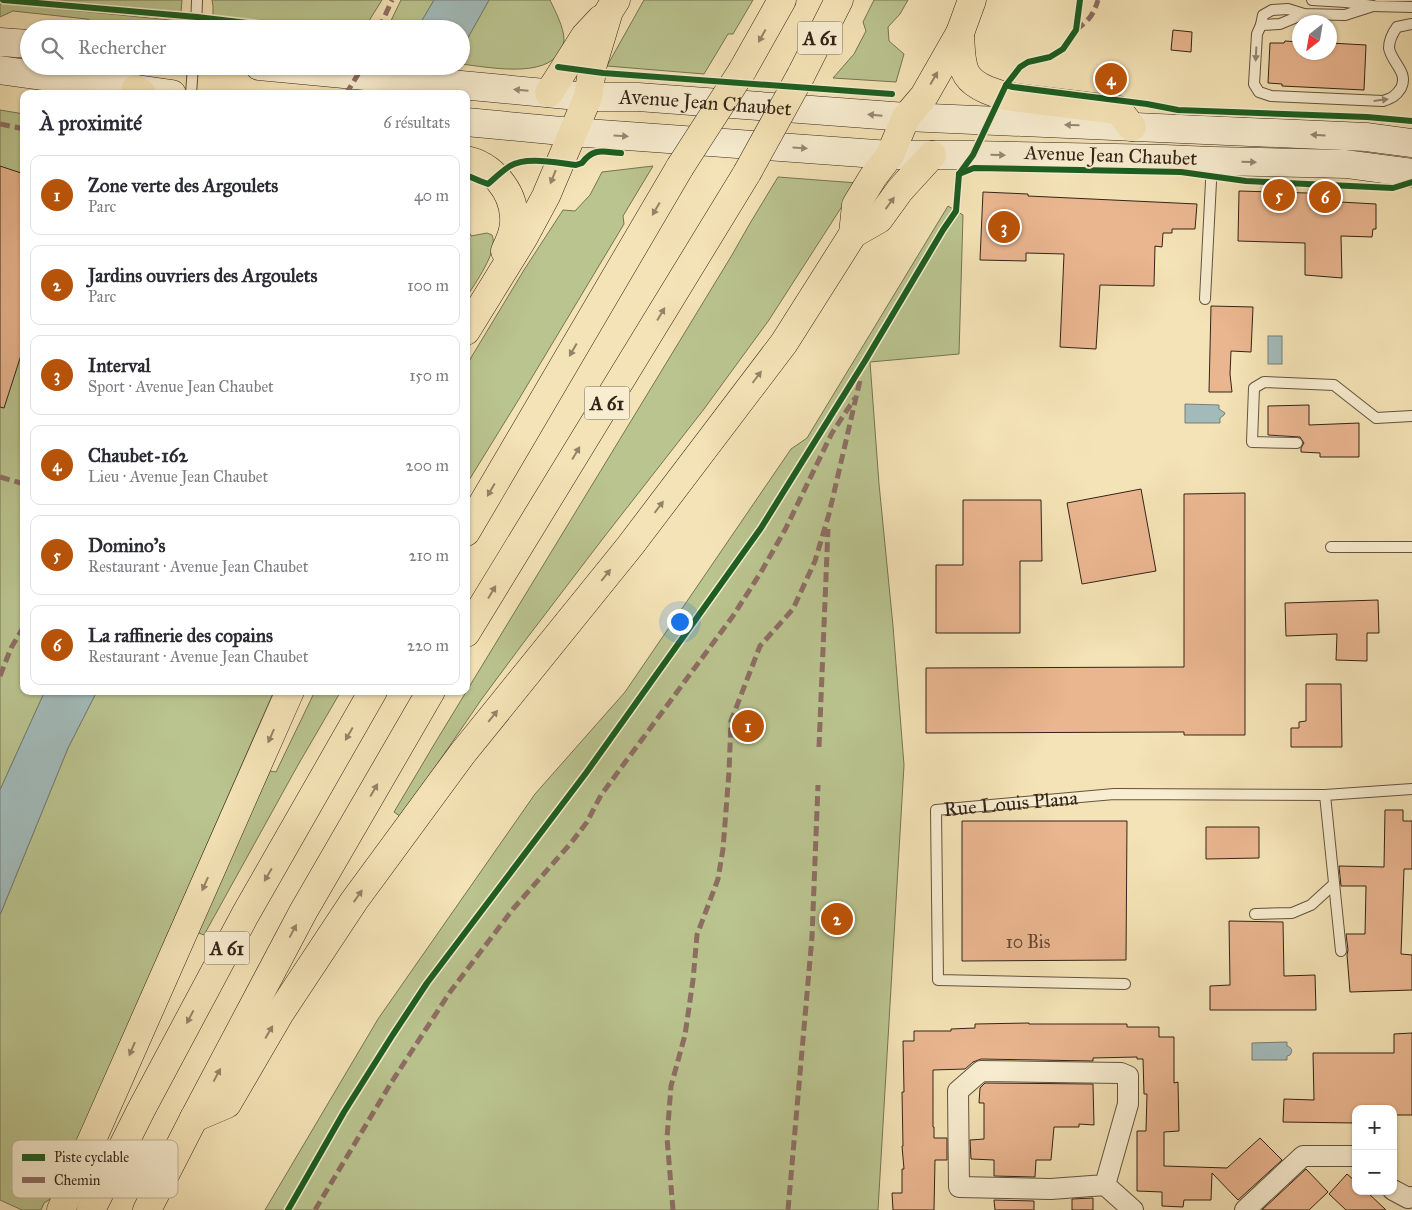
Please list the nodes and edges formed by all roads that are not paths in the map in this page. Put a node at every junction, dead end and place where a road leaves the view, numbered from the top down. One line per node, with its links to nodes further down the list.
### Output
1 (197, 0): 10 (lane)
2 (782, 0): 40 (highway, A 61, one-way to 40, bridge)
3 (839, 0): 43 (highway, A 61, one-way to 3, bridge)
4 (972, 0): 13 (highway)
5 (1312, 0): 7 (lane)
6 (613, 6): 23 (highway); 24 (highway)
7 (1372, 6): 8 (lane); 9 (lane)
8 (1412, 7)
9 (1304, 14): 12 (lane); 12 (lane)
10 (196, 20)
11 (1412, 24): 12 (lane, one-way to 11)
12 (1260, 25)
13 (960, 33): 25 (highway, one-way to 13); 27 (highway)
14 (0, 42): 15 (main road)
15 (20, 43)
16 (0, 70): 17 (main road)
17 (20, 73)
18 (32, 75): 21 (main road)
19 (192, 75): 22 (lane)
20 (354, 75): 23 (main road, Avenue Jean Chaubet, one-way to 20)
21 (126, 90)
22 (191, 90)
23 (549, 93): 24 (main road, Avenue Jean Chaubet)
24 (588, 97): 25 (main road, Avenue Jean Chaubet, one-way to 24); 28 (highway)
25 (906, 117): 27 (main road, Avenue Jean Chaubet, one-way to 25); 30 (highway)
26 (470, 122): 28 (main road, Avenue Jean Chaubet)
27 (1132, 127): 29 (main road, Avenue Jean Chaubet, one-way to 27)
28 (572, 132): 30 (main road, Avenue Jean Chaubet, one-way to 30); 37 (highway, one-way to 37)
29 (1412, 143)
30 (890, 155): 31 (main road, Avenue Jean Chaubet); 35 (highway)
31 (932, 155): 33 (main road, Avenue Jean Chaubet, one-way to 33); 35 (highway, one-way to 31)
32 (470, 161): 37 (highway)
33 (1212, 161): 34 (main road, Avenue Jean Chaubet, one-way to 34); 36 (lane)
34 (1412, 173)
35 (854, 234): 53 (highway, one-way to 35)
36 (1205, 300)
37 (470, 325)
38 (1412, 416): 39 (lane)
39 (1297, 443)
40 (470, 525)
41 (1331, 546): 42 (lane)
42 (1412, 547)
43 (470, 626)
44 (288, 695): 54 (highway, one-way to 54)
45 (371, 695): 55 (highway, A 61, one-way to 55)
46 (429, 695): 53 (highway, A 61, one-way to 46)
47 (1412, 789): 48 (lane, Rue Louis Plana)
48 (1324, 795): 49 (lane); 52 (lane, Rue Louis Plana)
49 (1334, 884): 50 (lane); 51 (lane)
50 (1255, 914)
51 (1341, 951)
52 (1125, 984)
53 (194, 1118): 56 (highway, A 61)
54 (92, 1140)
55 (126, 1140)
56 (178, 1149)
57 (1352, 1156): 68 (street)
58 (1105, 1185): 58 (street); 67 (street)
59 (1397, 1192): 60 (street)
60 (1412, 1197)
61 (66, 1198): 64 (highway, one-way to 64)
62 (97, 1198): 65 (highway, A 61, one-way to 65)
63 (153, 1198): 66 (highway, A 61)
64 (61, 1210)
65 (91, 1210)
66 (147, 1210)
67 (1133, 1210)
68 (1245, 1210)

